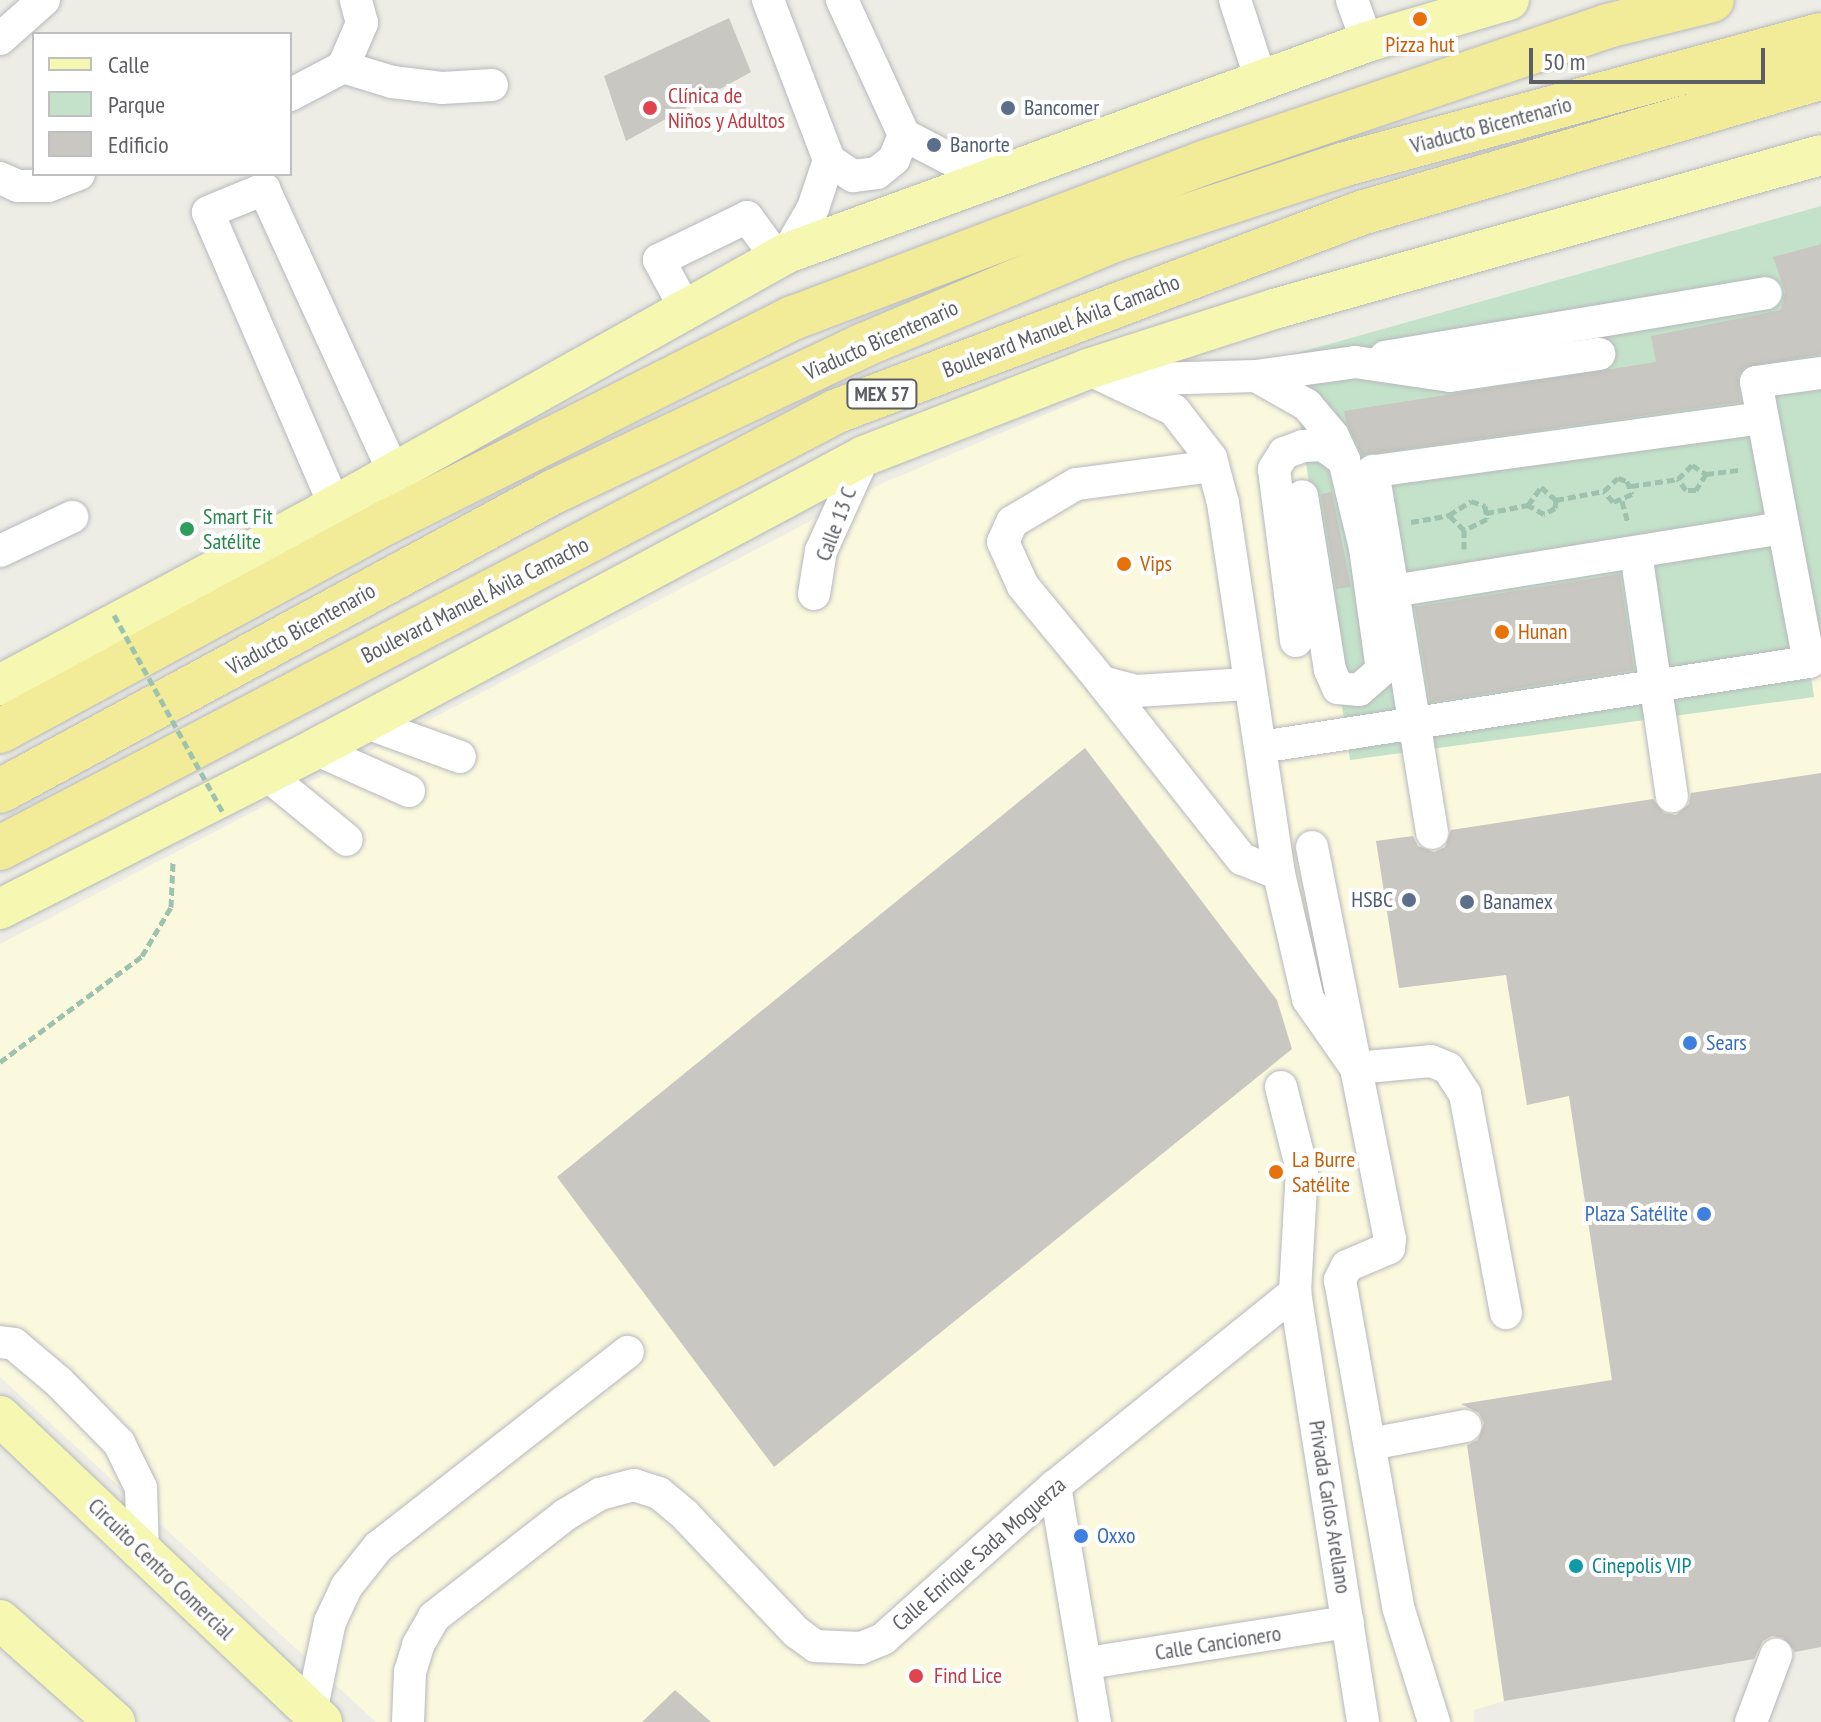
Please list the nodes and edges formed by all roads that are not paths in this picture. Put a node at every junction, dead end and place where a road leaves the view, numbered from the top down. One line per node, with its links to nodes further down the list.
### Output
1 (44, 0): 11 (street)
2 (356, 0): 13 (street)
3 (768, 0): 22 (street)
4 (842, 0): 20 (street)
5 (1235, 0): 15 (street)
6 (1352, 0): 12 (street)
7 (1509, 0): 9 (main road)
8 (1712, 0): 57 (highway)
9 (1434, 9): 12 (main road)
10 (1821, 35): 62 (highway, Viaducto Bicentenario)
11 (0, 39)
12 (1367, 42): 15 (main road)
13 (343, 67): 16 (street); 18 (street)
14 (1821, 78): 17 (highway, Boulevard Manuel Ávila Camacho / MEX 57)
15 (1261, 80): 23 (main road)
16 (492, 85)
17 (1768, 93): 19 (highway); 68 (highway, Boulevard Manuel Ávila Camacho / MEX 57)
18 (292, 94)
19 (1821, 98)
20 (904, 135): 22 (street); 23 (street)
21 (1821, 155): 32 (main road)
22 (829, 160): 26 (street)
23 (1012, 170): 26 (main road)
24 (74, 176): 25 (street)
25 (0, 178)
26 (782, 256): 28 (main road); 28 (street)
27 (1766, 293): 30 (street)
28 (686, 310): 38 (main road)
29 (1599, 354): 30 (street)
30 (1355, 362): 33 (street)
31 (1821, 373): 34 (street)
32 (1099, 375): 33 (street); 35 (main road); 36 (street)
33 (1256, 376): 37 (street)
34 (1762, 418): 37 (street); 42 (street)
35 (864, 456): 46 (street, Calle 13 C); 55 (main road)
36 (1213, 466): 51 (street); 52 (street)
37 (1355, 468): 45 (street); 45 (street); 48 (street)
38 (394, 473): 40 (main road); 40 (street)
39 (1302, 496): 45 (street)
40 (335, 506): 49 (main road)
41 (72, 517): 43 (street)
42 (1783, 528): 44 (street); 47 (street)
43 (0, 551)
44 (1636, 553): 45 (street); 54 (street)
45 (1382, 592): 56 (street)
46 (814, 594)
47 (1812, 630): 54 (street)
48 (1296, 641)
49 (44, 663): 50 (street); 53 (main road)
50 (0, 673)
51 (1102, 682): 52 (street); 69 (street)
52 (1247, 684): 58 (street)
53 (0, 685)
54 (1656, 687): 56 (street); 64 (street)
55 (364, 722): 59 (main road); 60 (street)
56 (1414, 723): 58 (street); 65 (street)
57 (0, 731)
58 (1261, 747): 69 (street)
59 (315, 749): 61 (main road); 63 (street)
60 (460, 757)
61 (266, 774): 66 (street); 70 (main road)
62 (0, 791)
63 (409, 791)
64 (1672, 796)
65 (1432, 833)
66 (347, 840)
67 (1312, 847): 71 (street)
68 (0, 848)
69 (1279, 874): 71 (street)
70 (0, 909)
71 (1356, 1068): 74 (street); 79 (street)
72 (1281, 1087): 73 (street, Privada Carlos Arellano)
73 (1295, 1292): 80 (street, Calle Enrique Sada Moguerza); 83 (street, Privada Carlos Arellano)
74 (1506, 1313)
75 (0, 1342): 81 (street)
76 (628, 1352): 86 (street)
77 (0, 1416): 81 (main road, Circuito Centro Comercial)
78 (1465, 1426): 79 (street)
79 (1370, 1444): 91 (street)
80 (1055, 1486): 85 (street); 88 (street, Calle Enrique Sada Moguerza)
81 (143, 1552): 86 (main road, Circuito Centro Comercial)
82 (0, 1620): 87 (main road)
83 (1348, 1622): 85 (street, Calle Cancionero); 90 (street, Privada Carlos Arellano)
84 (1776, 1655): 92 (street)
85 (1088, 1663): 89 (street)
86 (315, 1719)
87 (115, 1722)
88 (408, 1722)
89 (1095, 1722)
90 (1363, 1722)
91 (1434, 1722)
92 (1751, 1722)

